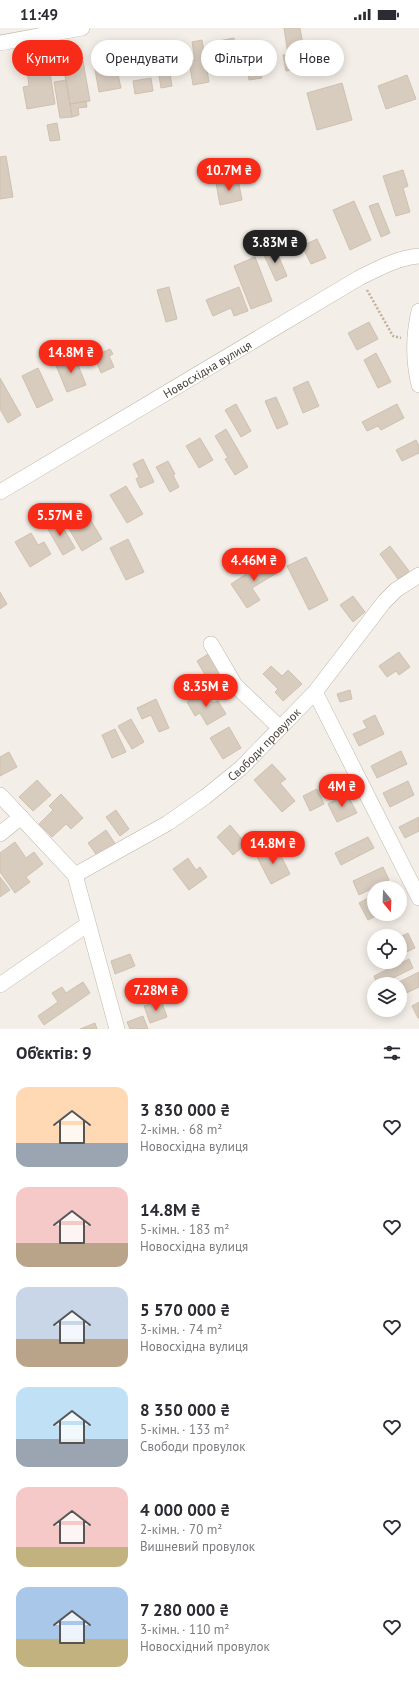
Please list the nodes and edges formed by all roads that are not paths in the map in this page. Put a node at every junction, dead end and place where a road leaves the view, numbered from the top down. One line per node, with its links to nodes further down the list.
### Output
1 (82, 28): 2 (street)
2 (15, 34): 3 (street)
3 (0, 43)
4 (419, 256): 7 (street, Новосхідна вулиця)
5 (419, 311): 6 (street)
6 (419, 385)
7 (0, 492)
8 (419, 575): 10 (street, Свободи провулок)
9 (211, 644): 11 (street)
10 (315, 692): 11 (street, Свободи провулок); 16 (street)
11 (280, 728): 15 (street, Свободи провулок)
12 (0, 796): 13 (street)
13 (21, 817): 14 (street); 15 (street)
14 (0, 834)
15 (75, 875): 17 (street)
16 (419, 898)
17 (88, 924): 18 (street); 19 (street)
18 (0, 985)
19 (117, 1029)

